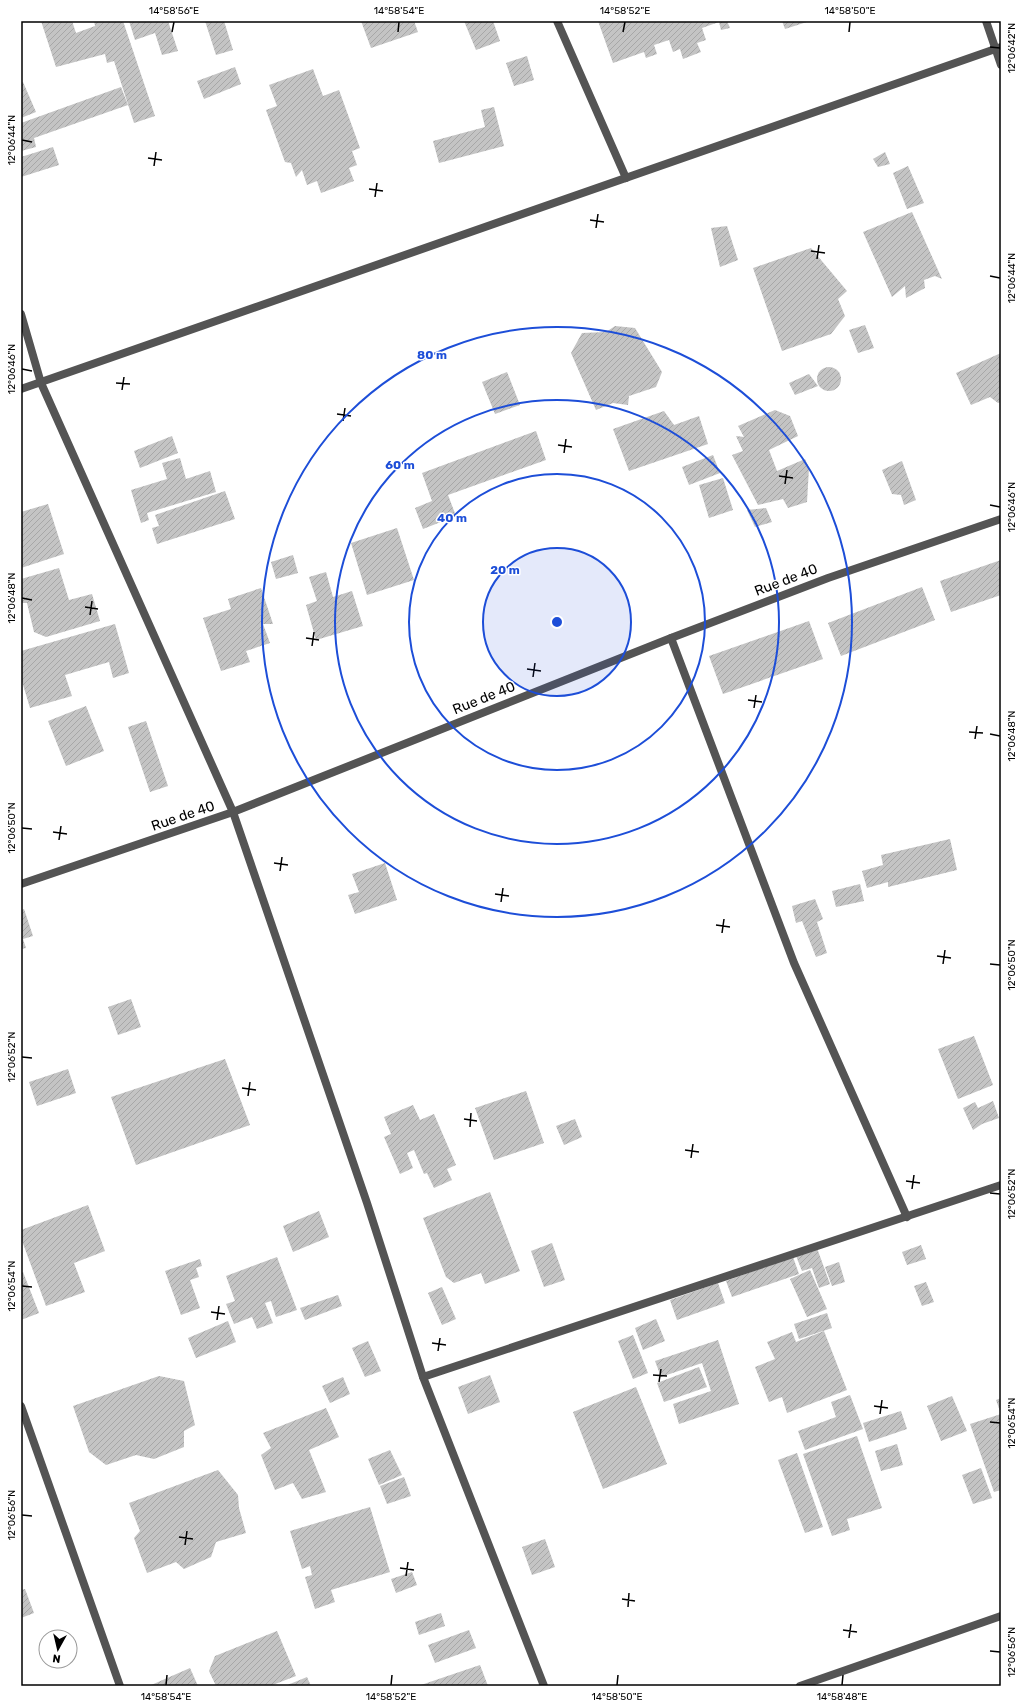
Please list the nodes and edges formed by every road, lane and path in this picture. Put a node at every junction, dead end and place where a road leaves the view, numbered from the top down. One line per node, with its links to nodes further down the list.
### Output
1 (557, 21): 5 (street)
2 (986, 21): 3 (street)
3 (998, 48): 4 (street); 5 (street)
4 (1001, 65)
5 (626, 178): 7 (street)
6 (21, 314): 7 (street)
7 (41, 383): 8 (street); 11 (street)
8 (21, 389)
9 (1001, 519): 10 (street, Rue de 40)
10 (671, 638): 11 (street, Rue de 40); 14 (street)
11 (233, 812): 12 (street, Rue de 40); 15 (street)
12 (21, 884)
13 (1001, 1185): 14 (street)
14 (907, 1217): 15 (street)
15 (424, 1377): 19 (street)
16 (21, 1406): 18 (street)
17 (1001, 1616): 20 (street)
18 (120, 1686)
19 (544, 1686)
20 (800, 1686)

